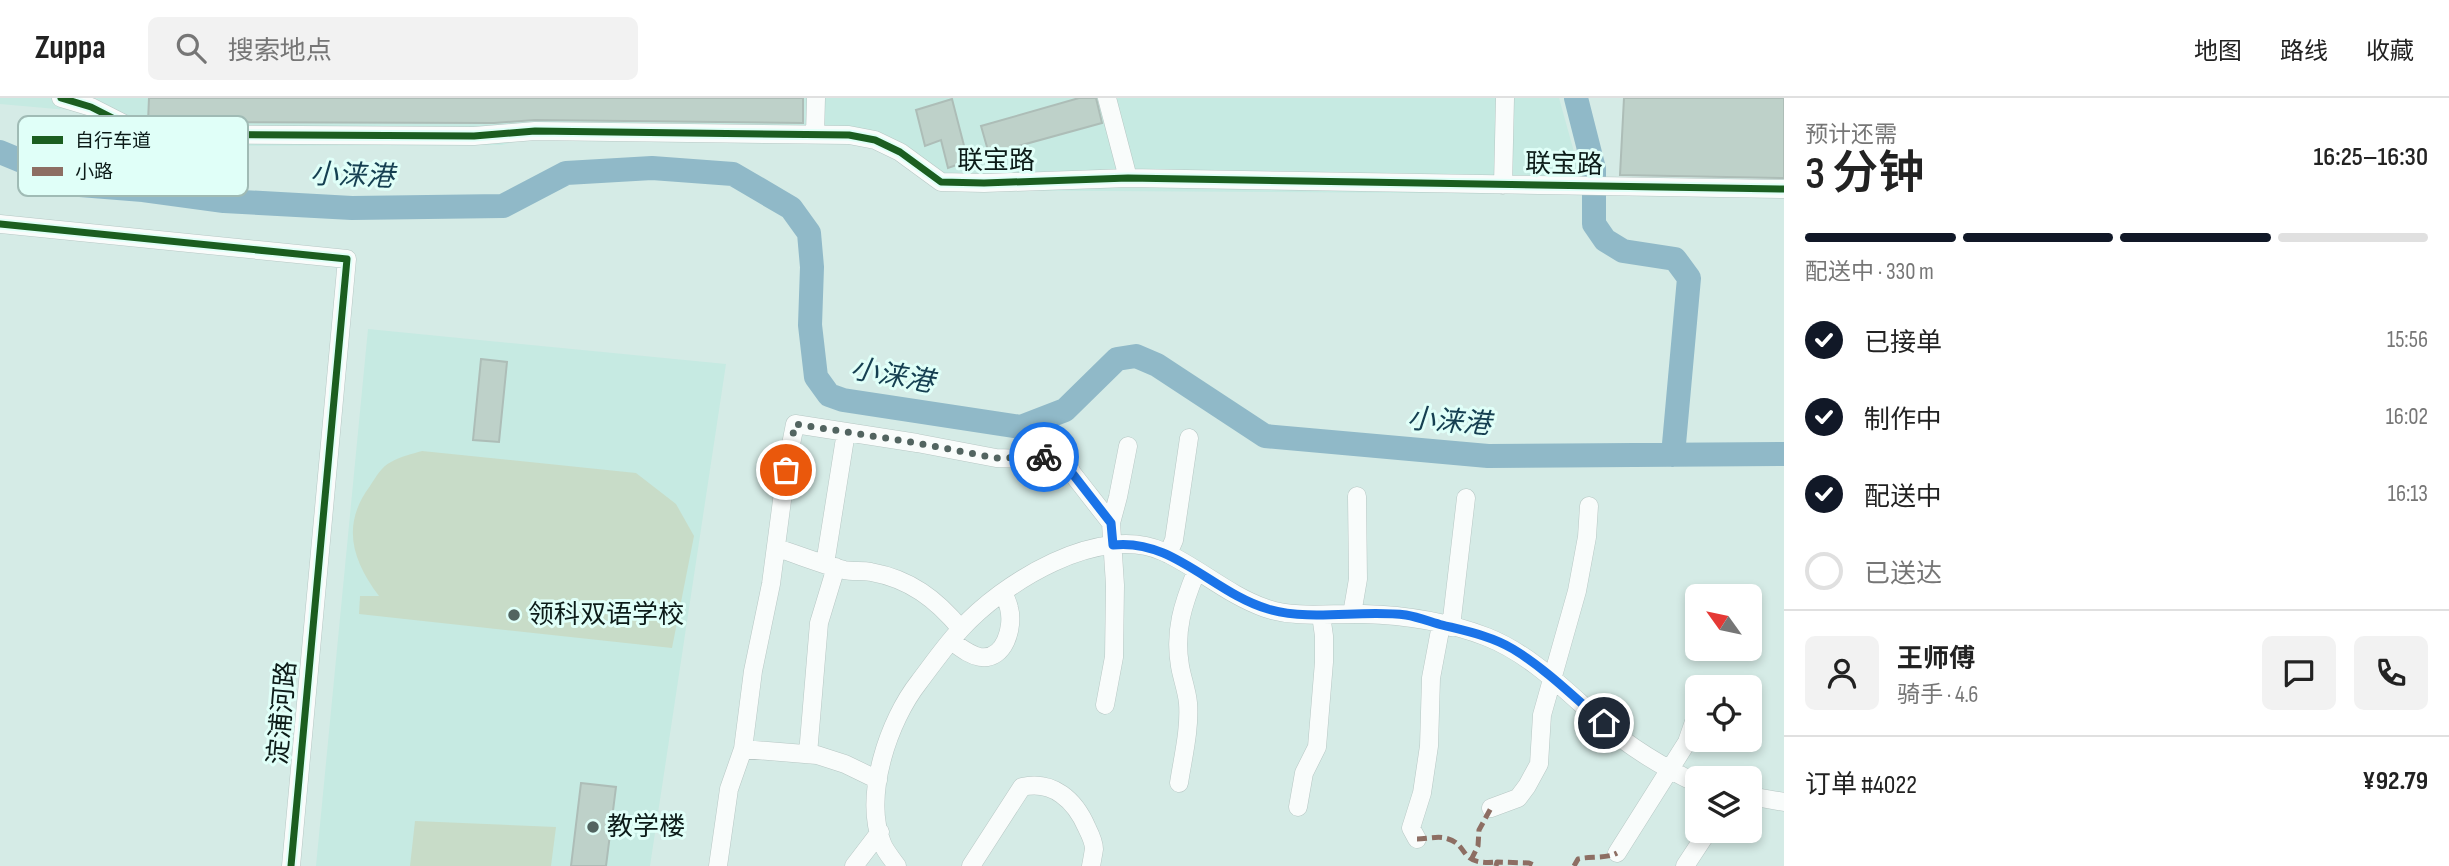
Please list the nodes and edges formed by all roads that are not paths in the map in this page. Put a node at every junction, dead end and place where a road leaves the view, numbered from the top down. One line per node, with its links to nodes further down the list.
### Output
1 (61, 98): 5 (street, 联宝路)
2 (816, 98): 6 (street)
3 (1108, 98): 8 (street)
4 (1505, 98): 9 (street)
5 (109, 116)
6 (815, 134): 7 (street, 联宝路); 8 (street, 联宝路)
7 (248, 135)
8 (1128, 178): 9 (street, 联宝路)
9 (1503, 185): 10 (street, 联宝路)
10 (1784, 189)
11 (0, 224): 46 (street, 淀浦河路)
12 (846, 432): 18 (street); 20 (street); 22 (street)
13 (1189, 438): 21 (street)
14 (1128, 446): 18 (street)
15 (1357, 496): 25 (street)
16 (1466, 498): 27 (street)
17 (1589, 506): 29 (street)
18 (1111, 523): 19 (street)
19 (1113, 545): 21 (street); 24 (street); 30 (street)
20 (777, 548): 22 (street); 32 (street)
21 (1168, 554): 23 (street)
22 (830, 565): 28 (street); 33 (street)
23 (1196, 572): 26 (street); 37 (street)
24 (1003, 592): 28 (street); 28 (street)
25 (1353, 614): 26 (street); 27 (street)
26 (1321, 615): 40 (street)
27 (1446, 626): 29 (street); 43 (street)
28 (956, 635): 36 (street)
29 (1551, 678): 34 (street); 41 (street)
30 (1105, 705)
31 (1685, 745): 34 (street)
32 (743, 749): 33 (street); 47 (street)
33 (808, 754): 36 (street)
34 (1670, 771): 35 (street); 45 (street)
35 (1685, 777)
36 (878, 780): 42 (street)
37 (1179, 783)
38 (1762, 798): 39 (street)
39 (1784, 802)
40 (1298, 807)
41 (1491, 808)
42 (880, 832): 48 (street); 49 (street)
43 (1417, 839)
44 (1700, 843): 52 (street)
45 (1617, 853)
46 (291, 866)
47 (718, 866)
48 (854, 866)
49 (897, 866)
50 (971, 866): 51 (street)
51 (1091, 866)
52 (1685, 866)

